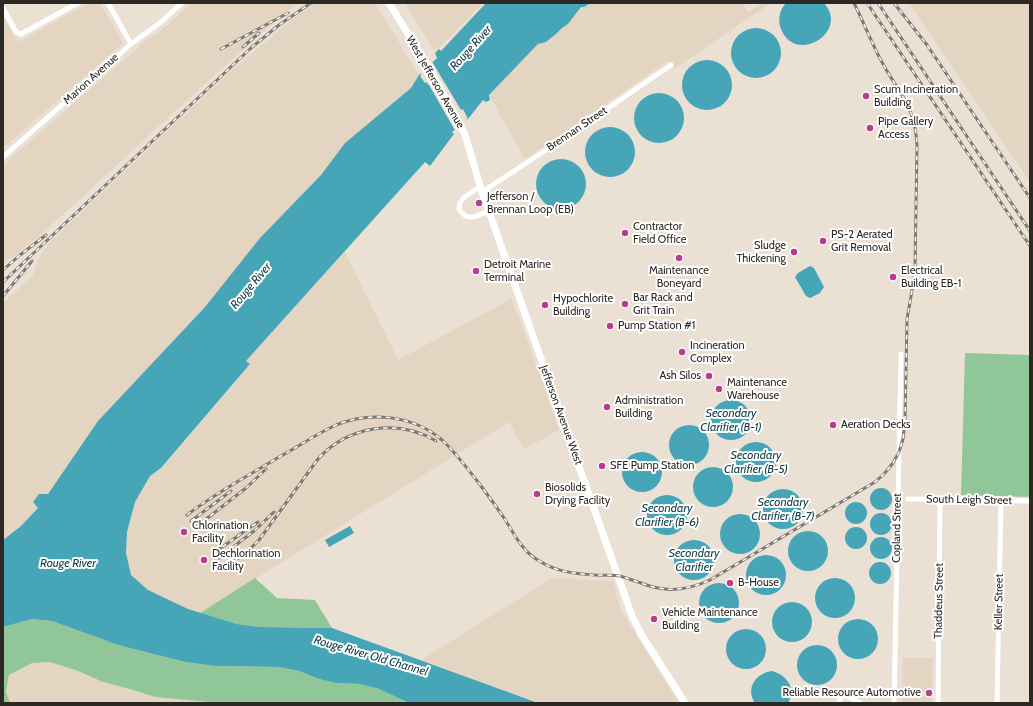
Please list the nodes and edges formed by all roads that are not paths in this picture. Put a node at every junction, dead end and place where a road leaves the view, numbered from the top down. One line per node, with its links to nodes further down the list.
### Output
1 (78, 3): 5 (street)
2 (108, 3): 6 (street)
3 (182, 3): 6 (street, Marion Avenue)
4 (389, 3): 9 (main road, West Jefferson Avenue)
5 (3, 8)
6 (131, 44): 8 (street, Marion Avenue)
7 (671, 65): 9 (street, Brennan Street)
8 (3, 157)
9 (481, 190): 10 (main road, Jefferson Avenue West); 10 (street, Brennan Street)
10 (488, 211): 16 (main road, Jefferson Avenue West)
11 (901, 354): 19 (street, Copland Street)
12 (908, 499): 13 (street, South Leigh Street)
13 (940, 500): 14 (street, South Leigh Street); 20 (street, Thaddeus Street)
14 (1001, 501): 15 (street, South Leigh Street); 21 (street, Keller Street)
15 (1030, 501)
16 (685, 703)
17 (838, 703): 18 (street)
18 (860, 703)
19 (894, 703)
20 (938, 703)
21 (997, 703)

